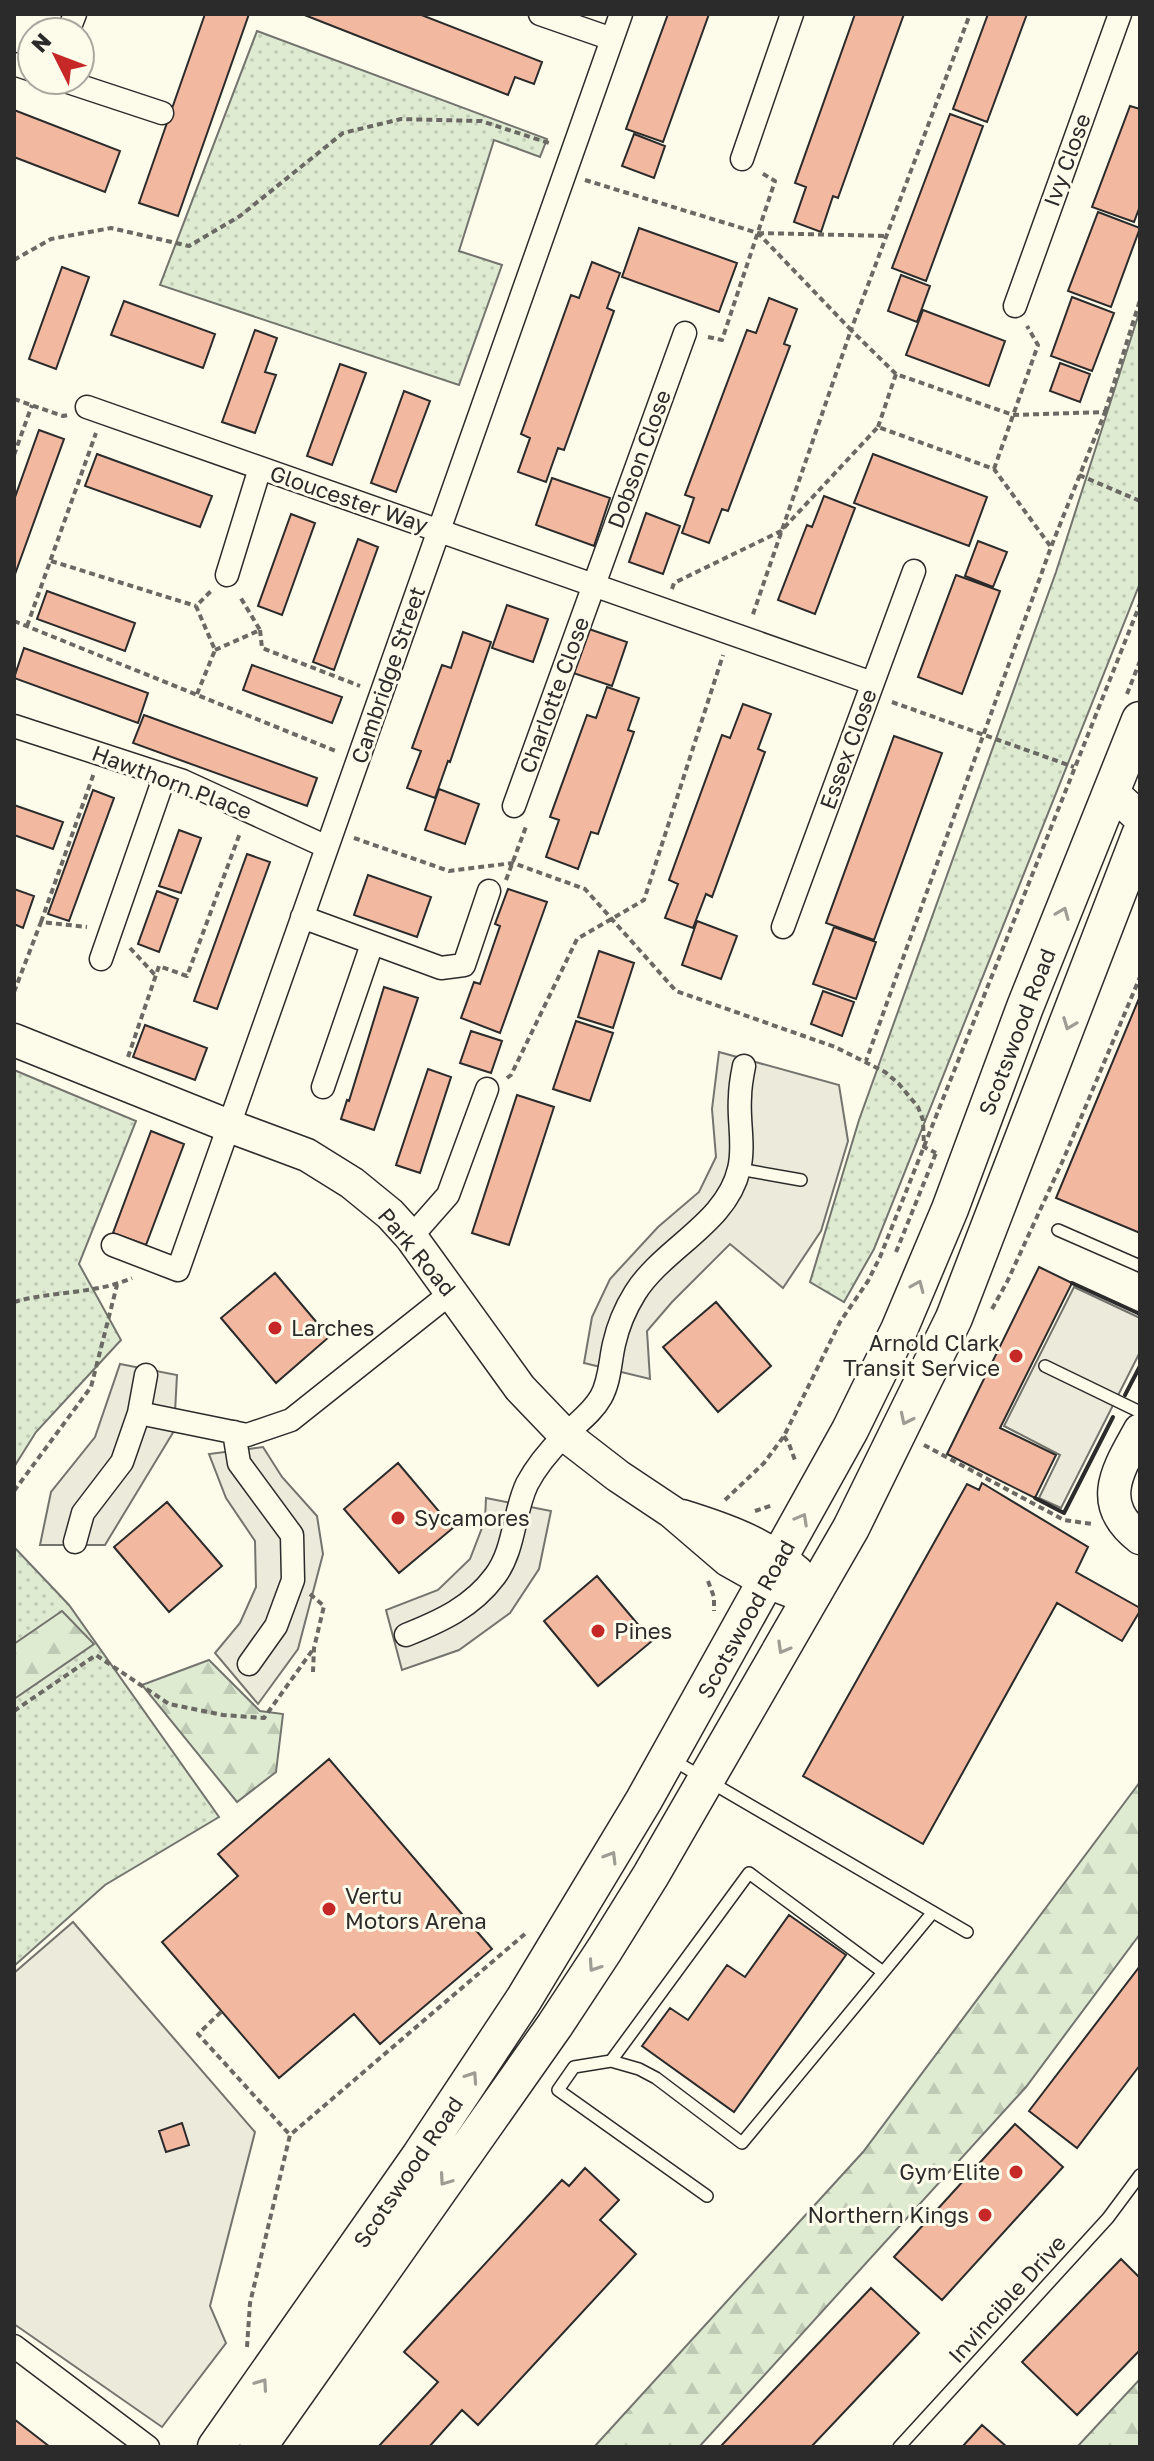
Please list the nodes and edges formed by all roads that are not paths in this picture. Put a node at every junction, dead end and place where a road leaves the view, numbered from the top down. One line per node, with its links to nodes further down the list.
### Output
1 (540, 14): 5 (street)
2 (621, 14): 5 (street, Cambridge Street)
3 (792, 14): 8 (street)
4 (1120, 14): 9 (street, Ivy Close)
5 (612, 39): 13 (street, Cambridge Street)
6 (96, 91): 7 (street)
7 (162, 113)
8 (742, 159)
9 (1015, 306)
10 (685, 333): 16 (street, Dobson Close)
11 (95, 410): 12 (street, Gloucester Way)
12 (260, 468): 13 (street, Gloucester Way); 15 (street, Gloucester Way)
13 (439, 530): 16 (street, Gloucester Way); 25 (street, Cambridge Street)
14 (914, 571): 17 (street, Essex Close)
15 (227, 575)
16 (594, 585): 17 (street, Gloucester Way); 22 (street, Charlotte Close)
17 (870, 688): 29 (street, Essex Close)
18 (1140, 720): 21 (main road, Scotswood Road)
19 (14, 726): 20 (street, Hawthorn Place)
20 (165, 775): 25 (street, Hawthorn Place); 31 (street)
21 (1126, 792): 23 (street); 53 (main road, Scotswood Road, one-way to 21)
22 (514, 806)
23 (1140, 818)
24 (1140, 835): 26 (main road, Scotswood Road)
25 (330, 839): 28 (street, Cambridge Street)
26 (1128, 888): 54 (main road, Scotswood Road, one-way to 54)
27 (489, 891): 30 (street)
28 (302, 917): 30 (street); 36 (street, Cambridge Street)
29 (783, 927)
30 (372, 944): 34 (street)
31 (101, 959)
32 (14, 1040): 36 (street, Park Road)
33 (744, 1066): 37 (street)
34 (323, 1087)
35 (487, 1089): 40 (street)
36 (229, 1126): 40 (street, Park Road); 41 (street, Cambridge Street)
37 (739, 1169): 38 (lane); 50 (street)
38 (801, 1180)
39 (1058, 1230): 42 (lane)
40 (411, 1237): 43 (street, Park Road)
41 (113, 1245)
42 (1140, 1266)
43 (452, 1292): 49 (street); 50 (street, Park Road)
44 (1045, 1366): 46 (lane)
45 (146, 1375): 47 (street)
46 (1140, 1412)
47 (139, 1413): 49 (street); 52 (street)
48 (1140, 1430): 51 (street)
49 (234, 1432): 56 (street)
50 (565, 1435): 53 (street, Park Road); 55 (street)
51 (1133, 1532)
52 (75, 1542)
53 (774, 1570): 54 (street, Park Road); 57 (main road, Scotswood Road)
54 (815, 1594): 58 (main road, Scotswood Road, one-way to 58)
55 (406, 1635)
56 (249, 1664)
57 (668, 1758): 58 (lane); 66 (main road, Scotswood Road, one-way to 57)
58 (706, 1780): 59 (lane); 68 (main road, Scotswood Road, one-way to 68)
59 (933, 1912): 60 (lane); 61 (lane)
60 (967, 1932)
61 (883, 1972): 62 (lane); 62 (lane)
62 (611, 2061): 64 (lane)
63 (1140, 2175): 69 (lane, Invincible Drive)
64 (707, 2196)
65 (14, 2346): 67 (street)
66 (211, 2444)
67 (150, 2446)
68 (258, 2447)
69 (899, 2447)

